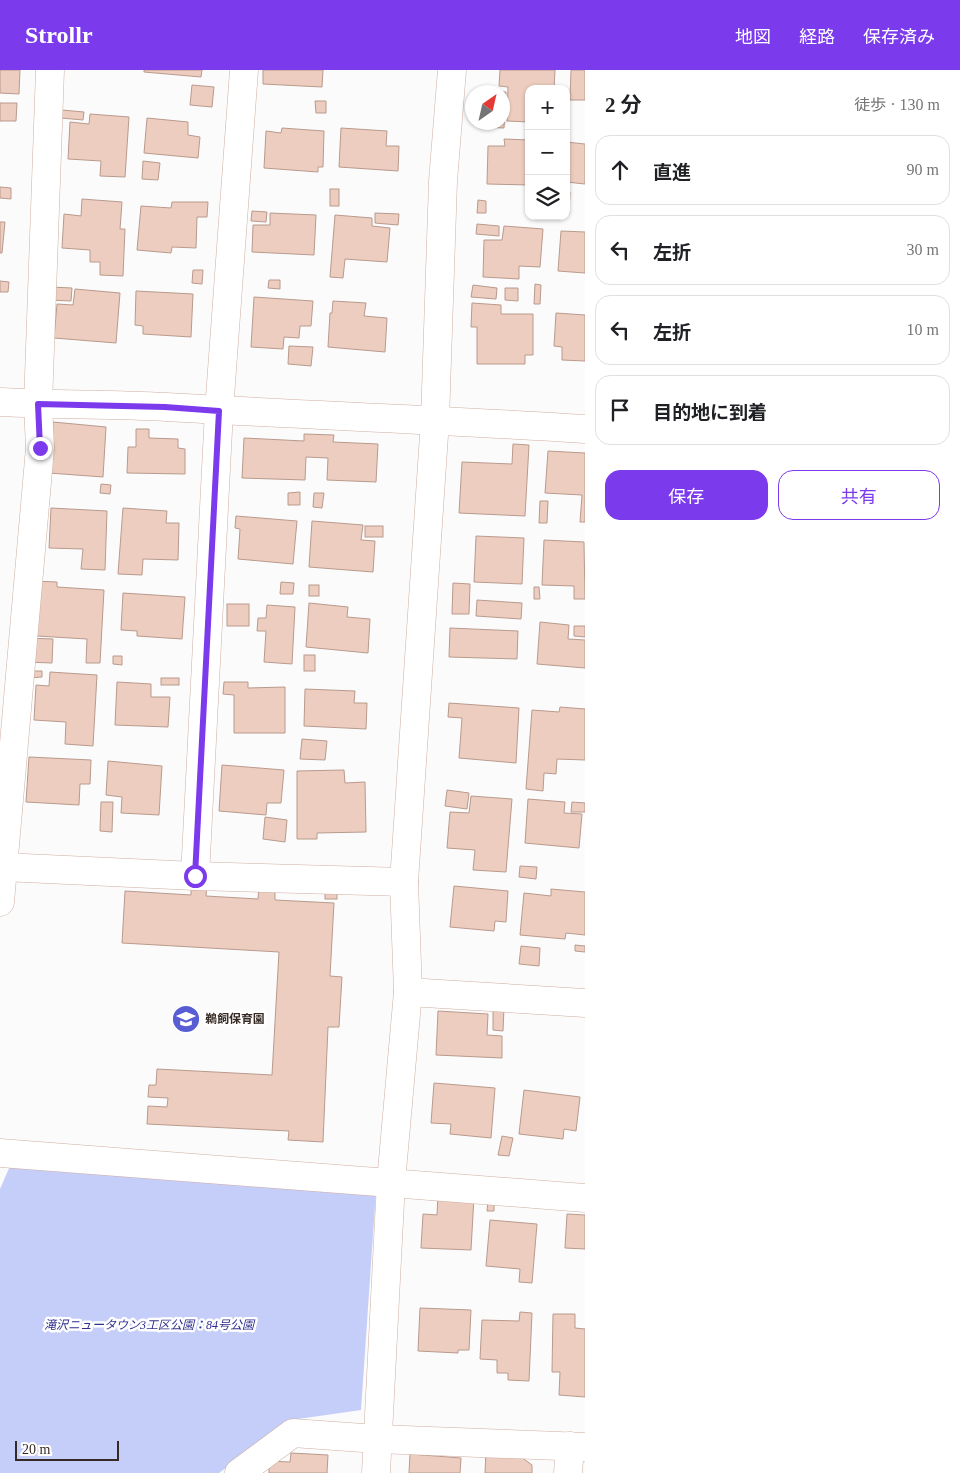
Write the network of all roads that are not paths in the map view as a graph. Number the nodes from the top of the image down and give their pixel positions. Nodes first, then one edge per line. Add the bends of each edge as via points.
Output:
1 (50, 70) edge
2 (244, 70) edge
3 (452, 70) edge
4 (0, 402) edge
5 (38, 404) junction
6 (219, 411) junction
7 (435, 420) junction
8 (585, 429) edge
9 (3, 867) junction
10 (195, 876) junction
11 (404, 882) junction
12 (0, 902) edge
13 (408, 992) junction
14 (585, 1003) edge
15 (0, 1153) edge
16 (391, 1182) junction
17 (585, 1198) edge
18 (377, 1439) junction
19 (577, 1446) edge
20 (239, 1473) edge
21 (376, 1473) edge
22 (568, 1473) edge

1 - 5 street
2 - 6 street
3 - 7 street via 443,181
4 - 5 street
5 - 6 street
5 - 9 street via 40,448
6 - 7 street
6 - 10 street
7 - 8 street
7 - 11 street
9 - 10 street
9 - 12 street
10 - 11 street
11 - 13 street
13 - 14 street
13 - 16 street
15 - 16 street
16 - 17 street
16 - 18 street
18 - 19 street
18 - 20 street via 293,1433
18 - 21 street
19 - 22 street

